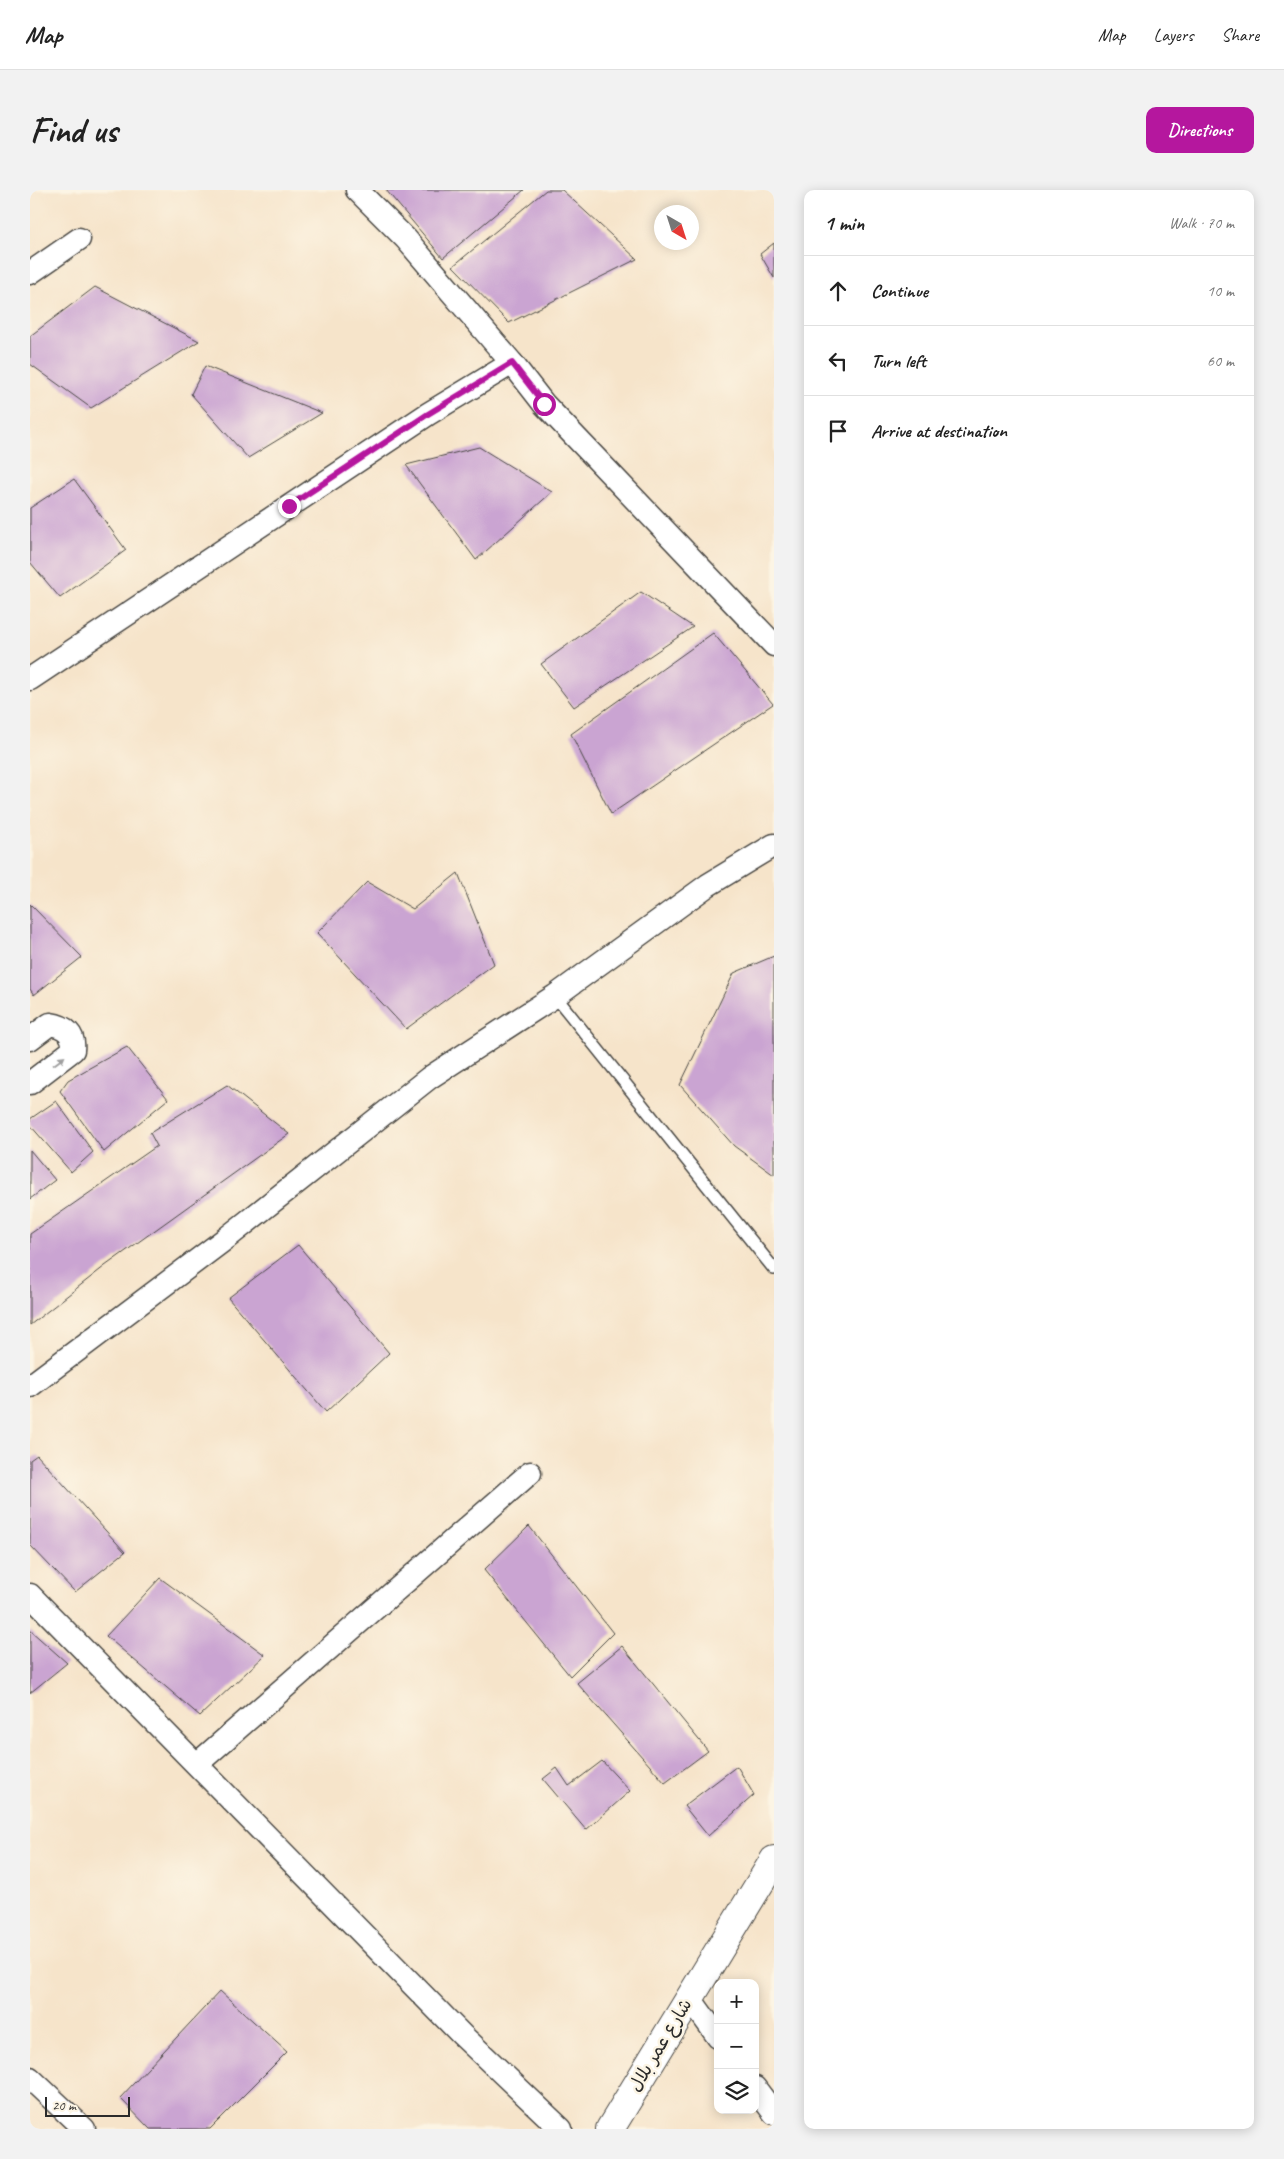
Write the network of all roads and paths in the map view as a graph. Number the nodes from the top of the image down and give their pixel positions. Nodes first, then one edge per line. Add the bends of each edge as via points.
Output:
1 (357, 190) edge
2 (80, 238) dead end
3 (30, 273) edge
4 (512, 363) junction
5 (774, 645) edge
6 (30, 679) edge
7 (774, 845) edge
8 (555, 996) junction
9 (30, 1039) edge
10 (30, 1082) edge
11 (774, 1268) edge
12 (30, 1386) edge
13 (530, 1473) dead end
14 (30, 1595) edge
15 (197, 1764) junction
16 (774, 1860) edge
17 (689, 1997) junction
18 (714, 2031) edge
19 (30, 2078) edge
20 (759, 2093) edge
21 (774, 2113) edge
22 (84, 2129) edge
23 (561, 2129) edge
24 (610, 2129) edge

1 - 4 street via 406,239
2 - 3 street
4 - 5 street via 544,404
4 - 6 street via 428,414
7 - 8 street via 708,885
8 - 11 lane
8 - 12 street via 429,1078 224,1240
10 -> 9 street via 73,1050 74,1042 62,1025 50,1024
13 - 15 street
14 - 15 street
15 - 23 street via 462,2035
16 - 17 street, شارع عمر بلال
17 - 18 street
17 - 24 street, شارع عمر بلال
19 - 22 street
20 - 21 street

